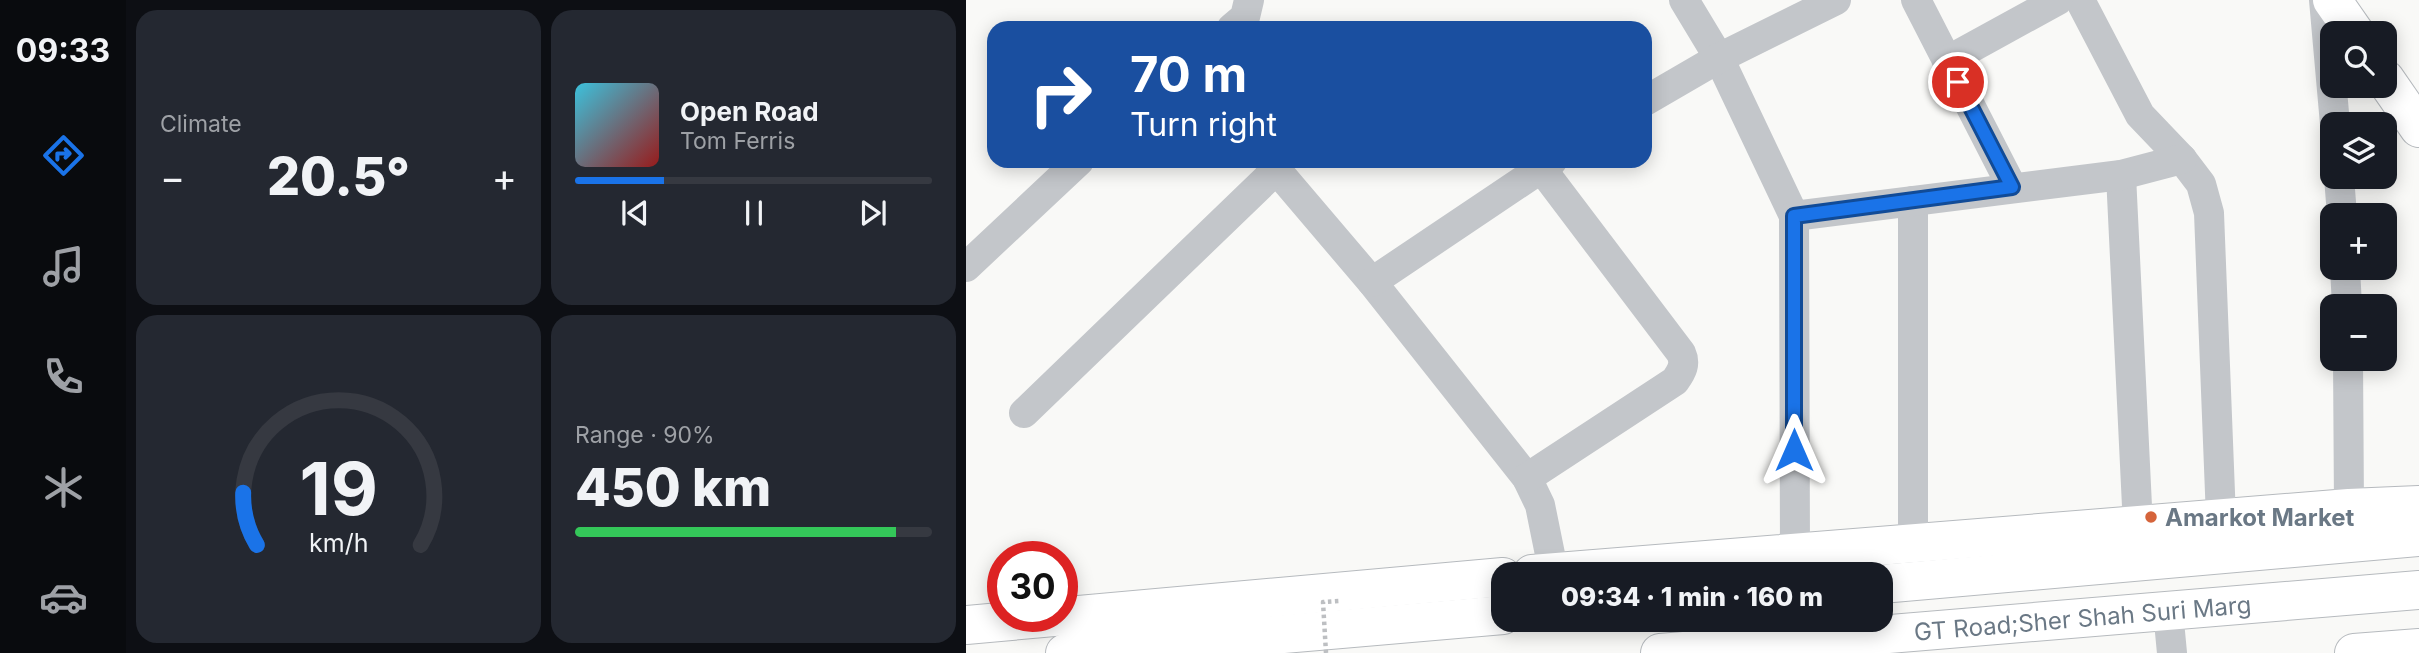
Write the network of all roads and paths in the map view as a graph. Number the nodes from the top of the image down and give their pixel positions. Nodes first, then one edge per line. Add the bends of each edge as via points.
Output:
1 (1249, 0) edge
2 (1684, 0) edge
3 (1836, 0) edge
4 (1916, 0) edge
5 (2058, 0) edge
6 (2080, 0) edge
7 (2324, 0) edge
8 (2332, 0) edge
9 (1240, 21) edge
10 (2347, 21) edge
11 (1719, 58) junction
12 (1947, 61) junction
13 (2397, 96) edge
14 (1652, 97) edge
15 (2334, 112) edge
16 (2419, 128) edge
17 (2182, 159) junction
18 (1072, 168) edge
19 (1269, 168) edge
20 (1275, 168) edge
21 (1540, 168) edge
22 (1549, 168) edge
23 (2121, 175) junction
24 (2012, 187) junction
25 (1913, 201) junction
26 (1794, 216) junction
27 (966, 267) edge
28 (1372, 282) junction
29 (2348, 371) edge
30 (1024, 412) dead end
31 (1527, 478) junction
32 (2419, 505) edge
33 (2349, 508) junction
34 (2221, 518) junction
35 (2138, 527) junction
36 (2419, 537) edge
37 (1913, 543) junction
38 (1795, 554) junction
39 (1546, 562) edge
40 (1691, 562) edge
41 (1491, 578) edge
42 (1893, 583) edge
43 (2419, 590) edge
44 (1339, 601) dead end
45 (2168, 611) junction
46 (1491, 616) edge
47 (966, 625) edge
48 (1770, 648) edge
49 (2419, 648) edge
50 (1065, 653) edge
51 (1326, 653) edge
52 (1660, 653) edge
53 (2172, 653) edge
54 (2354, 653) edge

1 - 9 street
2 - 11 street
3 - 11 street
4 - 12 street
5 - 12 street
6 - 17 street via 2140,115
7 - 15 street
8 - 10 main road
11 - 14 street
11 - 26 street
12 - 24 street
13 - 16 main road
17 - 23 street
17 - 34 street via 2201,184 2209,213
18 - 27 street
19 - 30 street
20 - 28 street
21 - 28 street
22 - 31 street via 1684,361 1675,381
23 - 24 street
23 - 35 street
24 - 25 street
25 - 26 street
25 - 37 street
26 - 38 street
28 - 31 street
29 - 33 street
31 - 39 street via 1540,505
32 - 33 main road
33 - 34 main road
34 - 35 main road
35 - 37 main road
36 - 42 main road, GT Road;Sher Shah Suri Marg
37 - 38 main road
38 - 40 main road
41 - 47 main road
43 - 45 main road, GT Road;Sher Shah Suri Marg
44 - 51 path, bridge via 1323,602
45 - 48 main road, GT Road;Sher Shah Suri Marg
45 - 53 street
46 - 50 main road
48 - 52 main road, GT Road;Sher Shah Suri Marg
49 - 54 main road

